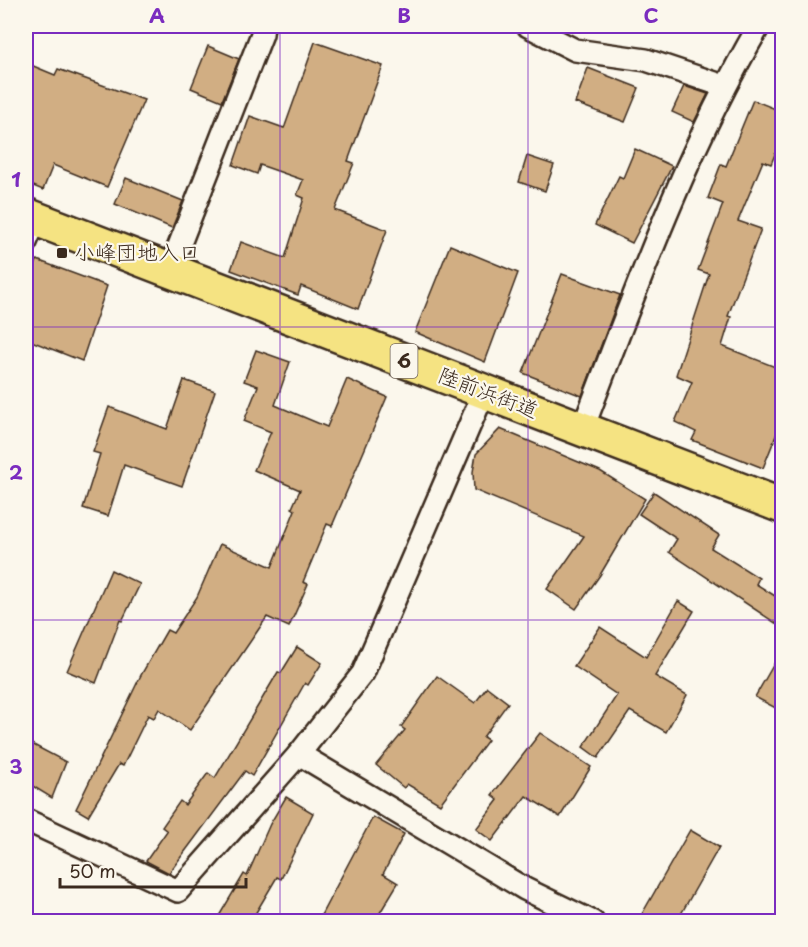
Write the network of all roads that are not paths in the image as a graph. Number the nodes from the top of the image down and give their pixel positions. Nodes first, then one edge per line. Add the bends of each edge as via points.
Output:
1 (263, 26) edge
2 (528, 26) edge
3 (759, 26) edge
4 (724, 86) junction
5 (29, 226) edge
6 (170, 269) junction
7 (484, 392) junction
8 (583, 428) junction
9 (783, 506) edge
10 (299, 754) junction
11 (26, 820) edge
12 (593, 921) edge

1 - 6 street
2 - 4 street via 575,50 646,60
3 - 4 street
4 - 8 street via 647,260
5 - 6 highway, 陸前浜街道 / 6
6 - 7 highway, 陸前浜街道 / 6
7 - 8 highway, 陸前浜街道 / 6
7 - 10 street via 363,673
8 - 9 highway, 陸前浜街道 / 6
10 - 11 street via 178,891
10 - 12 street via 525,889

